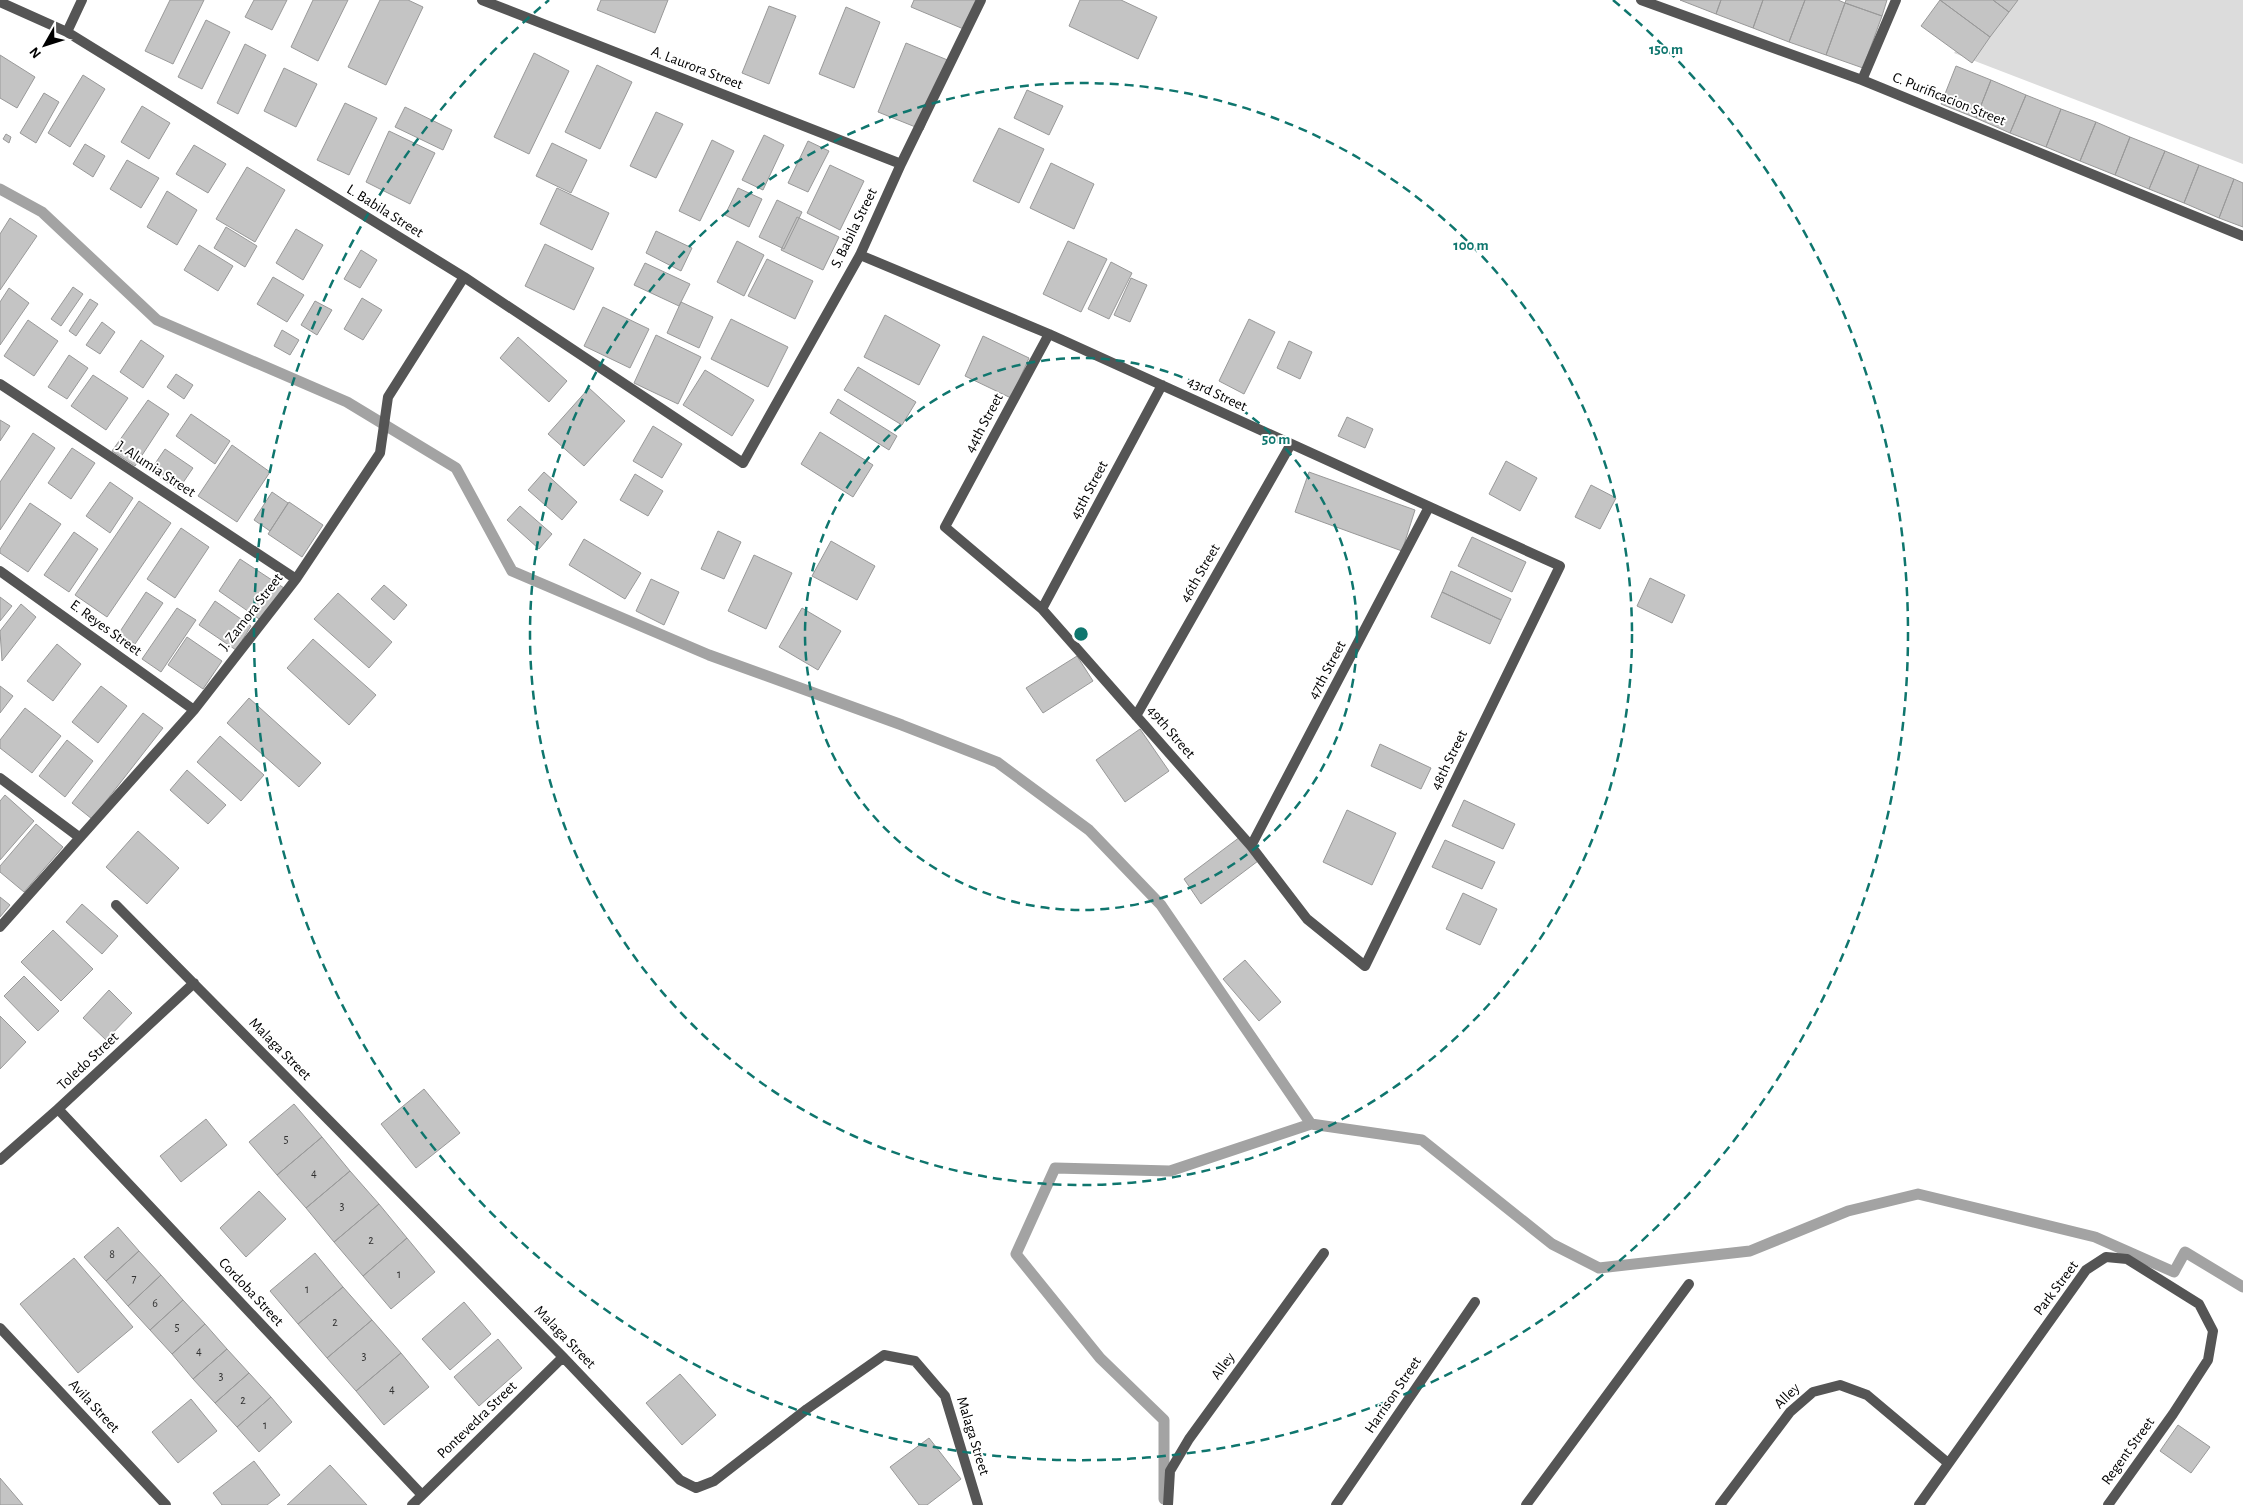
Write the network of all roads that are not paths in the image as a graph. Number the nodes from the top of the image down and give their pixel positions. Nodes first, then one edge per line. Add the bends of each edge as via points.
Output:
1 (82, 0) edge
2 (482, 0) edge
3 (981, 0) edge
4 (1641, 0) edge
5 (1896, 0) edge
6 (0, 2) edge
7 (67, 32) junction
8 (1862, 80) junction
9 (901, 164) junction
10 (2243, 236) edge
11 (860, 255) junction
12 (464, 278) junction
13 (1049, 334) junction
14 (0, 384) edge
15 (1162, 385) junction
16 (1291, 444) junction
17 (743, 463) joint
18 (1429, 507) junction
19 (945, 527) joint
20 (1560, 566) joint
21 (0, 571) edge
22 (296, 579) junction
23 (1042, 609) junction
24 (194, 710) junction
25 (1136, 716) junction
26 (0, 778) edge
27 (79, 837) junction
28 (1251, 846) junction
29 (116, 905) dead end
30 (0, 927) edge
31 (1365, 966) joint
32 (194, 982) junction
33 (58, 1109) junction
34 (0, 1160) edge
35 (1324, 1253) dead end
36 (1689, 1284) dead end
37 (1475, 1302) dead end
38 (0, 1328) edge
39 (564, 1357) junction
40 (2173, 1414) joint
41 (1948, 1463) junction
42 (422, 1495) junction
43 (166, 1505) edge
44 (412, 1505) edge
45 (978, 1505) edge
46 (1168, 1505) edge
47 (1336, 1505) edge
48 (1526, 1505) edge
49 (1720, 1505) edge
50 (1919, 1505) edge
51 (2108, 1505) edge

1 - 7 street
2 - 9 street, A. Laurora Street
3 - 9 street, S. Babila Street
4 - 8 street, C. Purificacion Street
5 - 8 street
6 - 7 street, L. Babila Street
7 - 12 street, L. Babila Street
8 - 10 street, C. Purificacion Street
9 - 11 street, S. Babila Street
11 - 13 street, 43rd Street
11 - 17 street, S. Babila Street
12 - 17 street, L. Babila Street
12 - 22 street, J. Zamora Street via 388,397 380,453
13 - 15 street, 43rd Street
13 - 19 street, 44th Street
14 - 22 street, J. Alumia Street
15 - 16 street, 43rd Street
15 - 23 street, 45th Street
16 - 18 street, 43rd Street
16 - 25 street, 46th Street
18 - 20 street, 43rd Street
18 - 28 street, 47th Street
19 - 23 street, 49th Street
20 - 31 street, 48th Street
21 - 24 street, E. Reyes Street
22 - 24 street, J. Zamora Street
23 - 25 street, 49th Street
24 - 27 street, J. Zamora Street
25 - 28 street, 49th Street
26 - 27 street
27 - 30 street, J. Zamora Street
28 - 31 street, 49th Street via 1307,918
29 - 32 street, Malaga Street
32 - 33 street, Toledo Street
32 - 39 street, Malaga Street
33 - 34 street, Toledo Street
33 - 42 street, Cordoba Street
35 - 46 street, Alley via 1189,1439 1170,1471
36 - 48 street
37 - 47 street, Harrison Street
38 - 43 street, Avila Street
39 - 42 street, Pontevedra Street
39 - 45 street, Malaga Street via 680,1480 696,1488 714,1481 884,1355 914,1361 945,1396
40 - 41 street, Park Street via 2208,1360 2213,1332 2198,1304 2127,1258 2106,1257 2086,1270
40 - 51 street, Regent Street
41 - 49 street, Alley via 1867,1395 1840,1385 1813,1392 1790,1412
41 - 50 street, Park Street
42 - 44 street, Pontevedra Street

